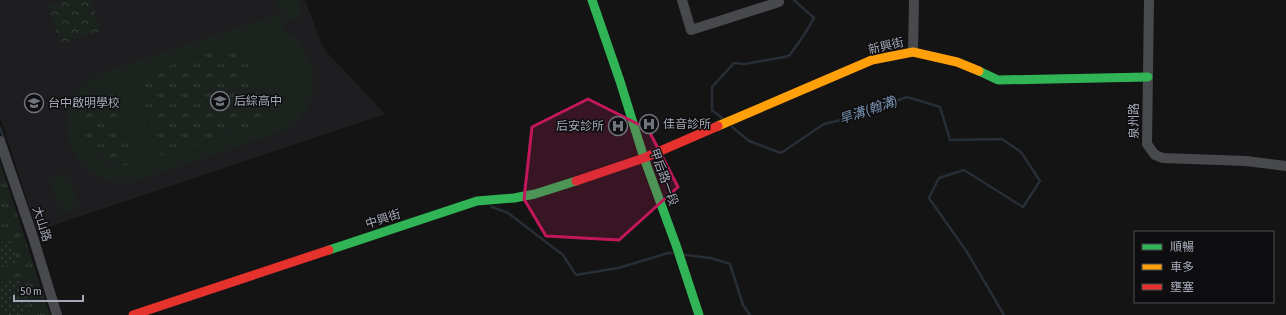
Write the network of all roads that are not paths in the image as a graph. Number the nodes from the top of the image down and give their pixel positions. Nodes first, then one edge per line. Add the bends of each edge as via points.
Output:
1 (592, 0) edge
2 (682, 0) edge
3 (914, 0) edge
4 (1149, 0) edge
5 (779, 2) dead end
6 (913, 52) junction
7 (1148, 77) junction
8 (0, 141) edge
9 (644, 158) junction
10 (1286, 166) edge
11 (57, 315) edge
12 (133, 315) edge
13 (699, 315) edge

1 - 9 street, 甲后路一段
2 - 5 street via 691,30
3 - 6 street
4 - 7 street, 泉州路
6 - 7 street, 新興街 via 957,62 998,80
6 - 9 street, 新興街 via 872,60
7 - 10 street, 泉州路 via 1147,144 1155,155 1163,158 1246,161
8 - 11 street, 大山路
9 - 12 street, 中興街 via 535,194 477,201
9 - 13 street, 甲后路一段

